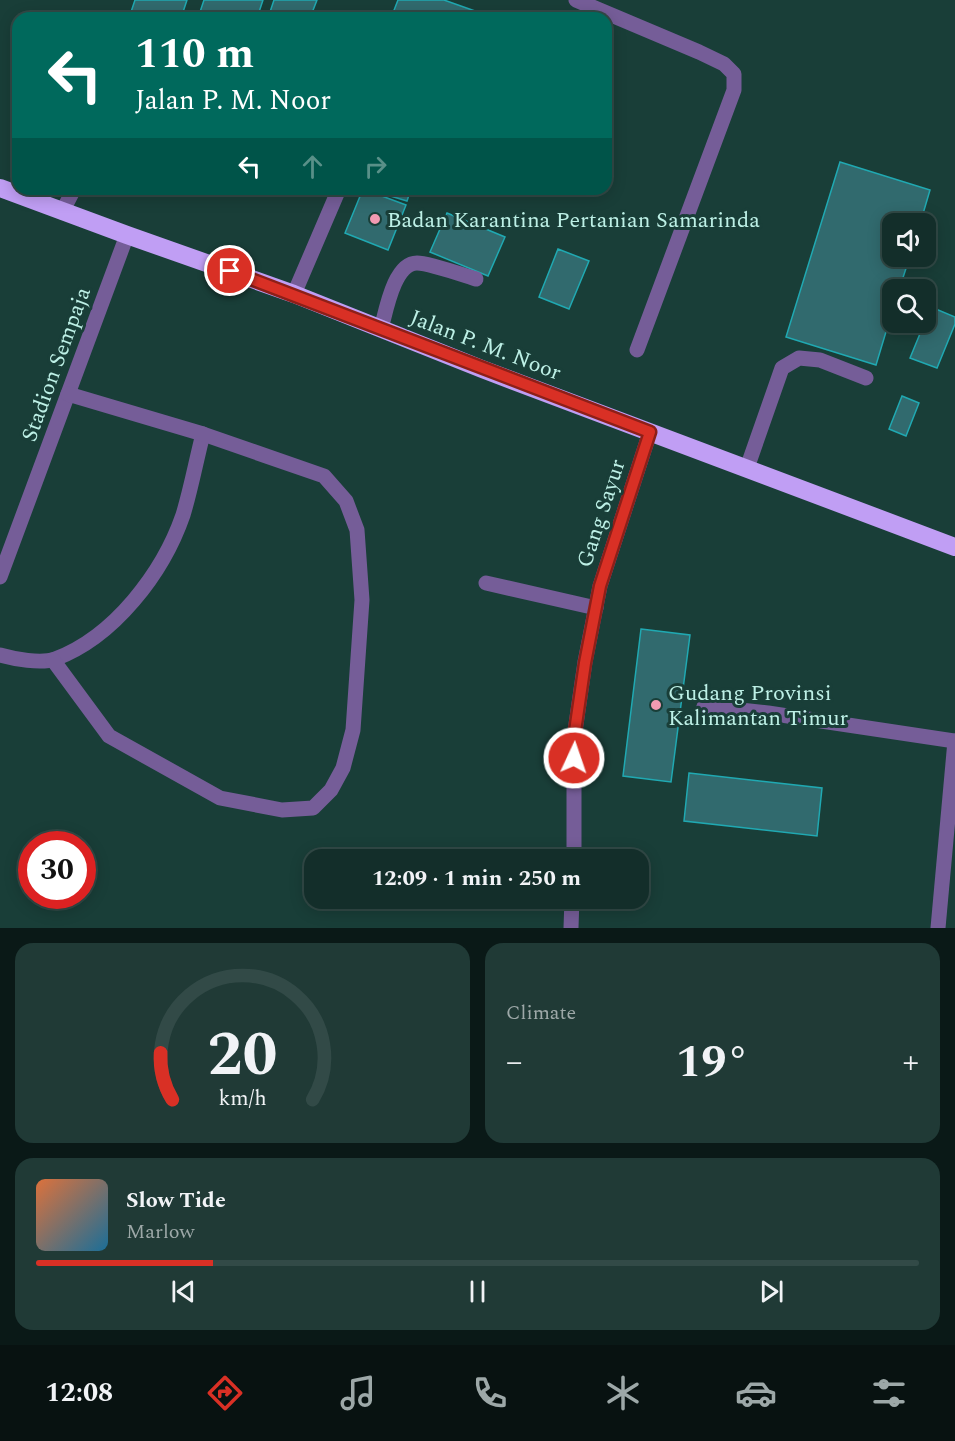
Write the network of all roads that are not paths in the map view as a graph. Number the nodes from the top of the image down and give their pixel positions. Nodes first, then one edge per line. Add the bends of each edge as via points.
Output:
1 (576, 0) edge
2 (604, 12) edge
3 (612, 15) edge
4 (18, 195) edge
5 (71, 195) edge
6 (336, 195) edge
7 (62, 212) junction
8 (127, 235) junction
9 (476, 279) dead end
10 (294, 294) junction
11 (381, 329) junction
12 (638, 350) dead end
13 (866, 378) dead end
14 (68, 394) junction
15 (650, 432) junction
16 (203, 434) junction
17 (747, 468) junction
18 (955, 547) edge
19 (0, 577) edge
20 (486, 583) dead end
21 (596, 608) junction
22 (0, 655) edge
23 (53, 660) junction
24 (704, 706) dead end
25 (955, 741) edge
26 (574, 849) edge
27 (949, 883) edge
28 (572, 909) edge
29 (571, 928) edge
30 (938, 928) edge

1 - 2 street
3 - 12 street via 699,52 734,74 734,90
4 - 7 highway, Jalan P. M. Noor
5 - 7 street
6 - 10 street
7 - 8 highway, Jalan P. M. Noor
8 - 10 highway, Jalan P. M. Noor
8 - 14 street, Stadion Sempaja
9 - 11 street via 417,263 405,266 397,277
10 - 11 highway, Jalan P. M. Noor
11 - 15 highway, Jalan P. M. Noor
13 - 17 street via 820,360 799,358 782,368
14 - 16 street
14 - 19 street, Stadion Sempaja
15 - 17 highway, Jalan P. M. Noor
15 - 21 street, Gang Sayur
16 - 23 street via 183,515 156,572 93,639
16 - 23 street via 324,476 346,501 357,530 362,600 353,730 343,768 331,790 313,808 282,810 220,798 109,736
17 - 18 highway, Jalan P. M. Noor
20 - 21 street
21 - 26 street, Gang Sayur via 574,738
22 - 23 street
24 - 25 street
25 - 27 street
27 - 30 street
28 - 29 street

